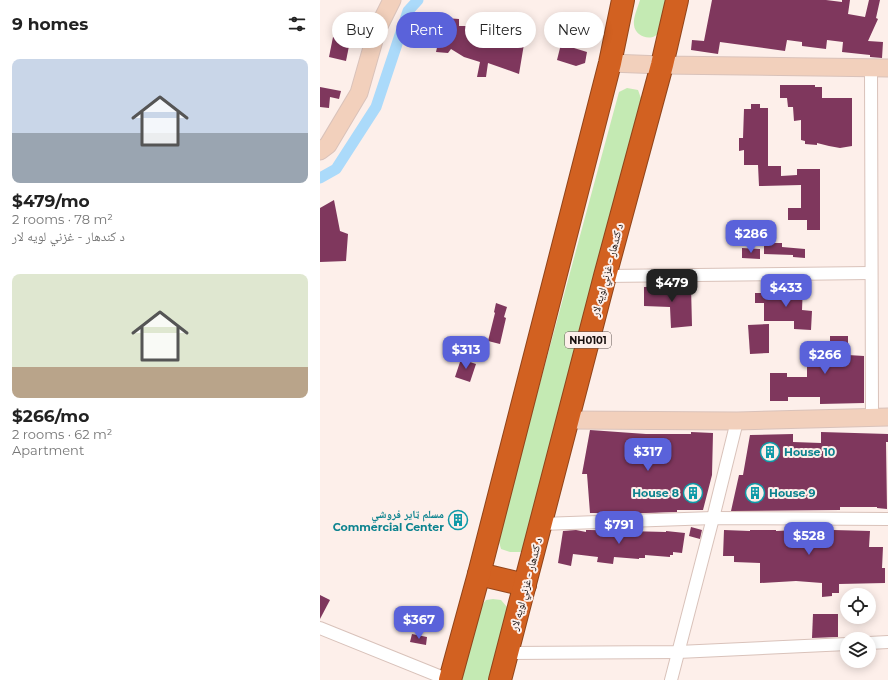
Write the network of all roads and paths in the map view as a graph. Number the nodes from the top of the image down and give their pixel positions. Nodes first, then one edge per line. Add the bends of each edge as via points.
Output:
1 (392, 0) edge
2 (623, 0) edge
3 (677, 0) edge
4 (610, 63) junction
5 (662, 65) junction
6 (871, 68) junction
7 (888, 68) edge
8 (320, 151) edge
9 (871, 273) junction
10 (605, 276) junction
11 (880, 417) edge
12 (568, 420) junction
13 (737, 421) junction
14 (714, 518) junction
15 (888, 519) edge
16 (541, 524) junction
17 (479, 574) junction
18 (526, 585) junction
19 (320, 628) edge
20 (888, 642) edge
21 (876, 643) edge
22 (840, 644) edge
23 (678, 652) junction
24 (508, 653) junction
25 (449, 680) edge
26 (500, 680) edge
27 (671, 680) edge

1 - 8 main road via 377,30 358,93 328,145
2 - 4 highway
3 - 5 highway, د کندهار - غزني لويه لار / NH0101
4 - 5 main road
4 - 17 highway
5 - 6 main road
5 - 10 highway, د کندهار - غزني لويه لار / NH0101
6 - 7 main road
6 - 9 street
9 - 10 street
9 - 11 street
10 - 12 highway, د کندهار - غزني لويه لار / NH0101
11 - 13 main road
12 - 13 main road
12 - 16 highway, د کندهار - غزني لويه لار / NH0101
13 - 14 street
14 - 15 street
14 - 16 street
14 - 23 street
16 - 18 highway, د کندهار - غزني لويه لار / NH0101
17 - 18 highway
17 - 25 highway
18 - 24 highway, د کندهار - غزني لويه لار / NH0101
19 - 25 street
20 - 21 street
22 - 23 street
23 - 24 street
23 - 27 street
24 - 26 highway, د کندهار - غزني لويه لار / NH0101

